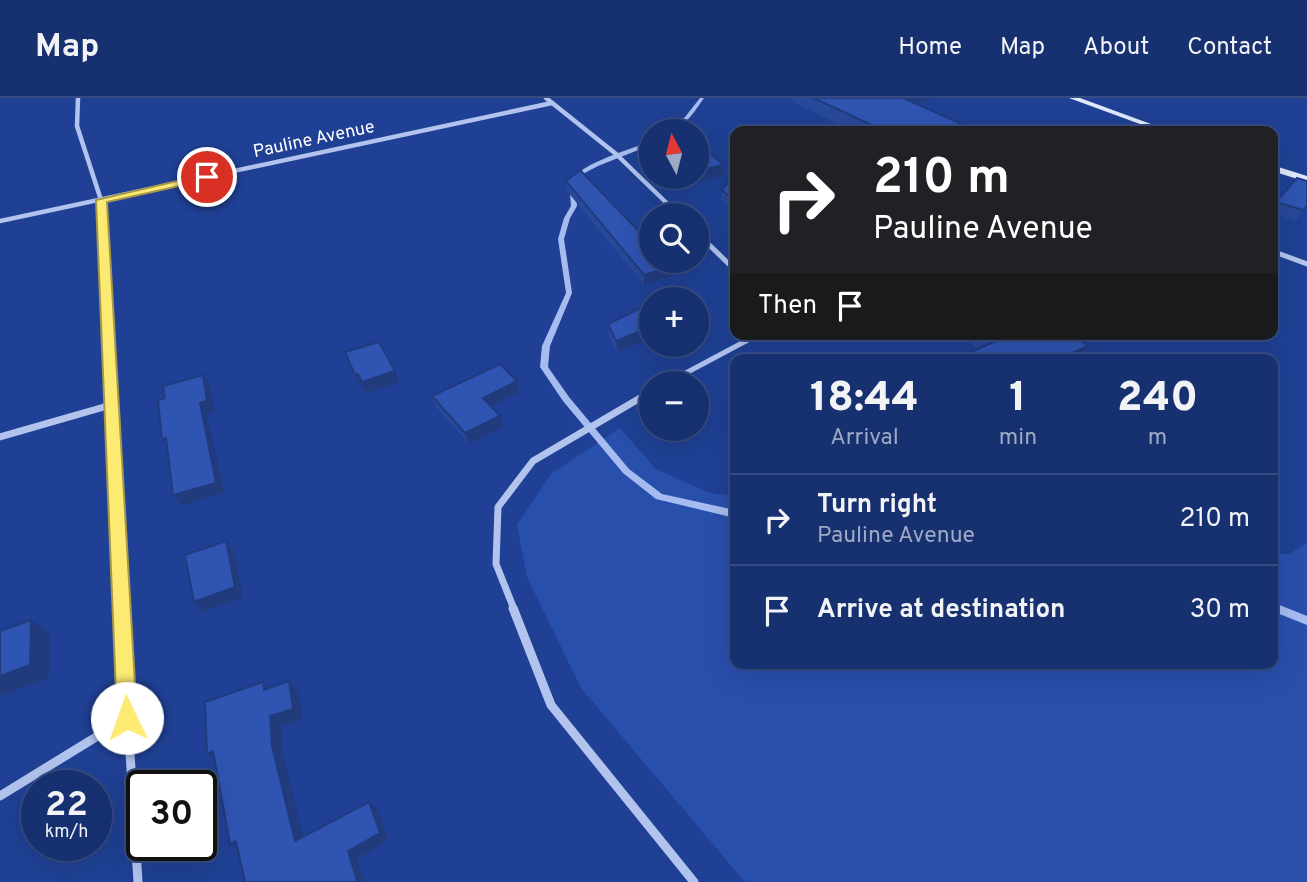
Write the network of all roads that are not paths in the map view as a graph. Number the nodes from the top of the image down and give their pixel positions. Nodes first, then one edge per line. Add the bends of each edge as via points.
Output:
1 (78, 98) edge
2 (546, 98) edge
3 (1073, 98) edge
4 (552, 103) junction
5 (1152, 126) edge
6 (1278, 170) edge
7 (1307, 179) edge
8 (101, 200) junction
9 (667, 203) edge
10 (0, 221) edge
11 (709, 245) edge
12 (1278, 253) edge
13 (1307, 264) edge
14 (730, 265) edge
15 (748, 340) edge
16 (690, 371) edge
17 (639, 399) edge
18 (111, 405) junction
19 (0, 437) edge
20 (127, 718) junction
21 (0, 796) edge
22 (138, 882) edge
23 (694, 882) edge

1 - 8 street via 77,126
2 - 4 street
3 - 5 main road
4 - 8 street, Pauline Avenue
4 - 9 street via 616,154
6 - 7 main road
8 - 10 street, Pauline Avenue
8 - 18 street
11 - 14 street
12 - 13 street
15 - 16 street
17 - 23 street via 533,461 498,507 496,564 551,705
18 - 19 street
18 - 20 street
20 - 21 street
20 - 22 street

